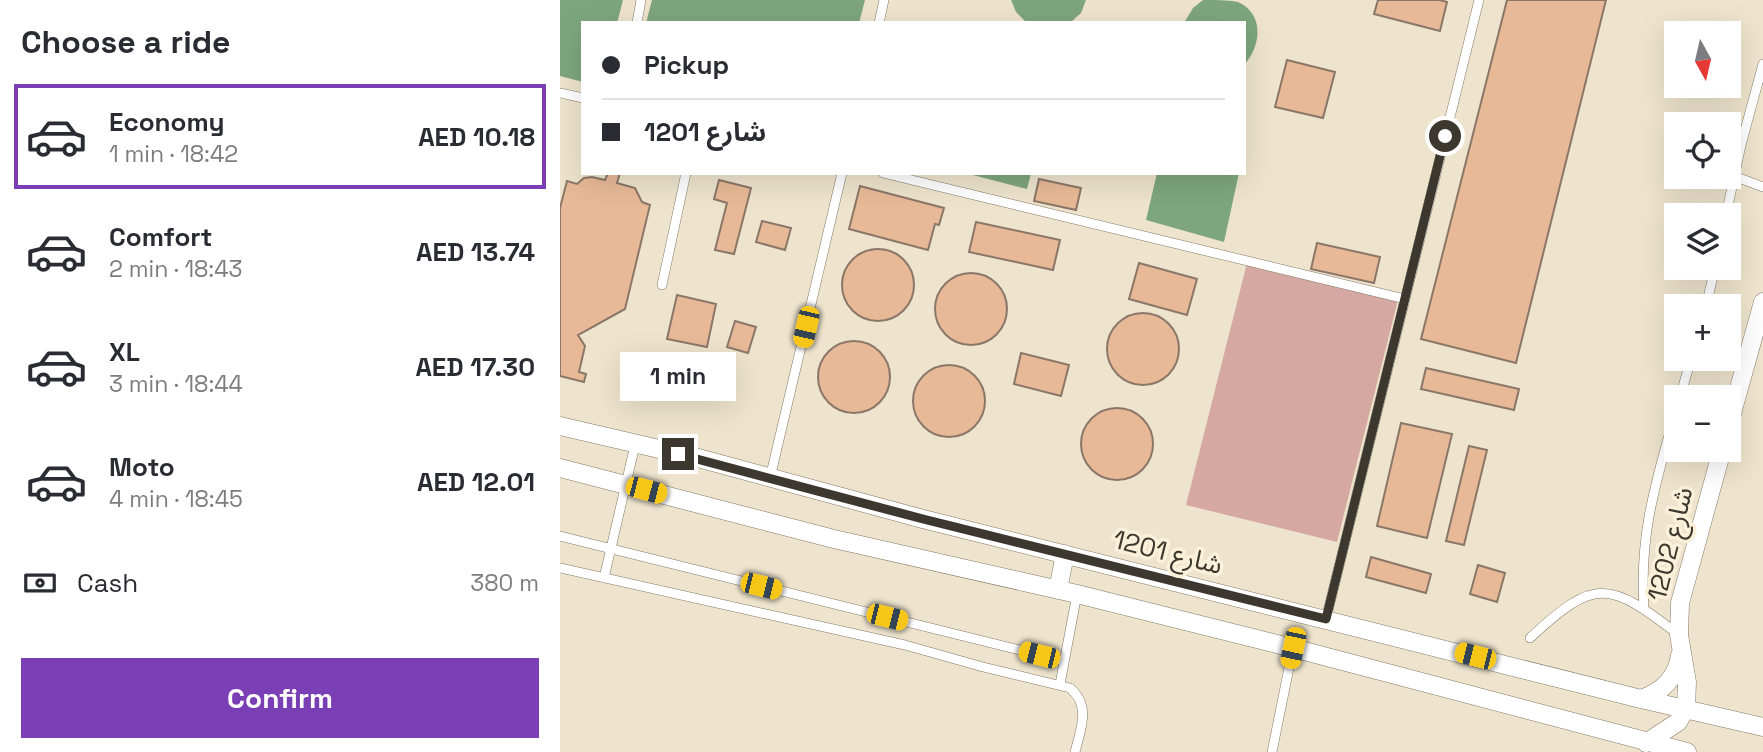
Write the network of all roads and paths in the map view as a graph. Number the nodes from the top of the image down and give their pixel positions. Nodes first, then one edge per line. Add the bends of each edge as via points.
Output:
1 (641, 0) edge
2 (884, 0) edge
3 (1479, 0) edge
4 (636, 21) edge
5 (879, 21) edge
6 (1763, 64) edge
7 (560, 93) edge
8 (581, 98) edge
9 (1741, 149) edge
10 (686, 175) edge
11 (842, 175) edge
12 (891, 175) edge
13 (1741, 179) edge
14 (1763, 187) edge
15 (662, 285) dead end
16 (1405, 299) junction
17 (1763, 302) edge
18 (1740, 385) edge
19 (560, 426) edge
20 (635, 445) junction
21 (1664, 454) edge
22 (1719, 462) edge
23 (560, 468) edge
24 (770, 478) junction
25 (625, 484) junction
26 (560, 536) edge
27 (610, 548) junction
28 (1065, 554) junction
29 (560, 568) edge
30 (604, 578) junction
31 (1058, 590) junction
32 (1077, 594) junction
33 (1644, 609) junction
34 (1326, 619) junction
35 (1530, 639) dead end
36 (1680, 643) junction
37 (1293, 648) junction
38 (1064, 661) junction
39 (1060, 684) junction
40 (1641, 699) junction
41 (1686, 708) junction
42 (1763, 727) edge
43 (1646, 743) junction
44 (1075, 752) edge
45 (1272, 752) edge
46 (1686, 752) edge

1 - 4 lane
2 - 5 lane
3 - 16 lane
6 - 9 lane
7 - 8 lane
10 - 15 lane
11 - 24 lane
12 - 16 lane
13 - 14 lane
16 - 34 lane
17 - 18 street
19 - 20 street, شارع 1201
20 - 24 street, شارع 1201
20 - 25 lane
21 - 33 lane via 1644,536
22 - 36 street, شارع 1202 via 1683,587
23 - 25 street
24 - 28 street, شارع 1201
25 - 27 lane
25 - 31 street via 834,539
26 - 27 lane
27 - 30 lane
27 - 38 lane
28 - 31 street
28 - 34 street, شارع 1201
29 - 30 lane
30 - 39 lane
31 - 32 street
32 - 37 street
32 - 38 lane
33 - 35 lane via 1629,599 1593,594 1575,600
33 - 36 lane
34 - 40 street, شارع 1201
36 - 40 street, شارع 1202 via 1679,663 1669,682
36 - 41 street, شارع 1202
37 - 43 street
37 - 45 lane
38 - 39 lane
39 - 44 lane via 1079,695 1083,704
40 - 41 street, شارع 1201
41 - 42 street, شارع 1201
41 - 43 street via 1678,722
43 - 46 street

